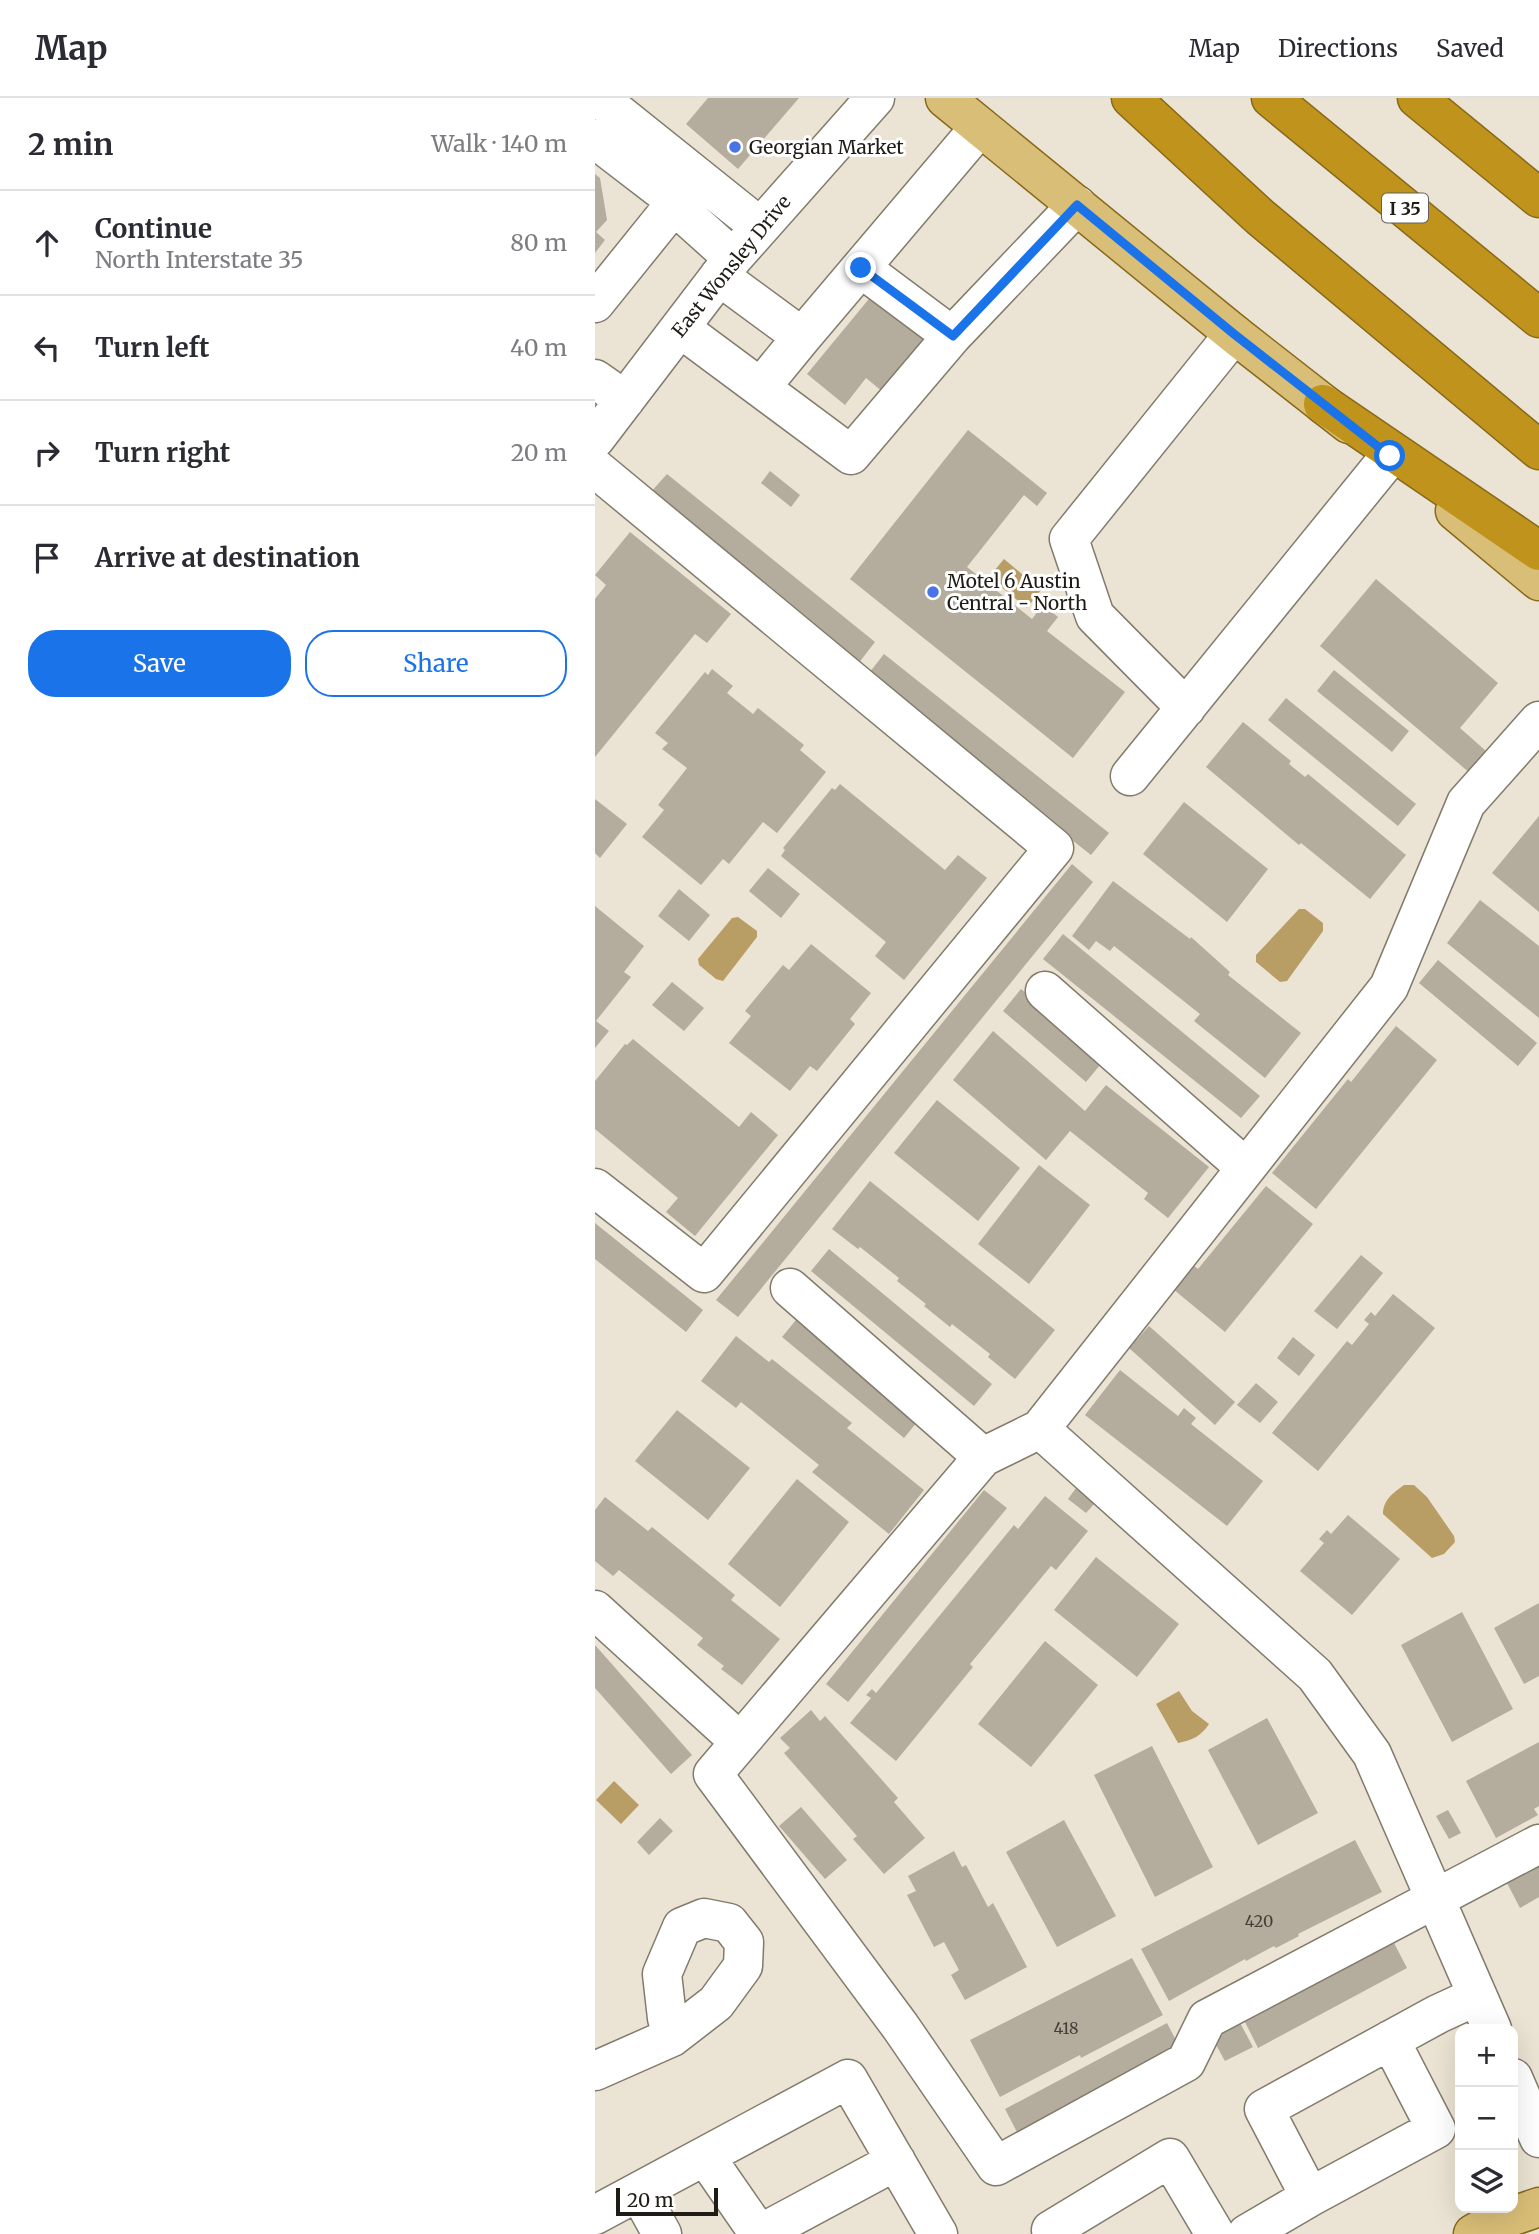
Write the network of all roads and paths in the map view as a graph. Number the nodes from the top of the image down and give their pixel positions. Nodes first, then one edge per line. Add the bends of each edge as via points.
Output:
1 (599, 98) edge
2 (875, 98) edge
3 (945, 98) edge
4 (1131, 98) edge
5 (1271, 98) edge
6 (1417, 98) edge
7 (980, 127) junction
8 (595, 138) edge
9 (1539, 198) edge
10 (674, 205) junction
11 (1077, 205) junction
12 (760, 227) junction
13 (726, 267) junction
14 (861, 268) junction
15 (595, 303) edge
16 (1539, 318) edge
17 (680, 328) junction
18 (1234, 334) junction
19 (953, 336) junction
20 (802, 337) junction
21 (761, 387) junction
22 (610, 389) edge
23 (1323, 404) junction
24 (595, 439) edge
25 (1539, 450) edge
26 (1390, 456) junction
27 (595, 468) edge
28 (1539, 551) edge
29 (1539, 581) edge
30 (1186, 708) junction
31 (1539, 721) edge
32 (1130, 776) dead end
33 (1045, 991) dead end
34 (1246, 1168) junction
35 (595, 1188) edge
36 (790, 1288) dead end
37 (1040, 1429) junction
38 (983, 1457) junction
39 (595, 1610) edge
40 (740, 1742) junction
41 (1539, 1844) edge
42 (1435, 1900) junction
43 (1484, 2012) edge
44 (672, 2037) dead end
45 (1390, 2040) junction
46 (595, 2071) edge
47 (1517, 2087) edge
48 (1539, 2138) edge
49 (705, 2156) junction
50 (896, 2161) junction
51 (639, 2192) junction
52 (1310, 2197) junction
53 (1539, 2207) edge
54 (595, 2216) edge
55 (662, 2234) edge
56 (759, 2234) edge
57 (938, 2234) edge
58 (1053, 2234) edge
59 (1215, 2234) edge
60 (1247, 2234) edge
61 (1473, 2234) edge

1 - 12 street
2 - 12 street, East Wonsley Drive
3 - 7 main road
4 - 25 highway via 1260,217
5 - 16 highway, I 35
6 - 9 highway
7 - 11 main road
7 - 14 street
8 - 10 street
10 - 13 street
10 - 15 street
11 - 18 main road
11 - 19 street
12 - 13 street, East Wonsley Drive
13 - 17 street, East Wonsley Drive
13 - 20 street
14 - 19 street
14 - 20 street
17 - 21 street
17 - 22 street, East Wonsley Drive
18 - 23 main road
18 - 30 street via 1069,539 1095,616
19 - 21 street via 851,455
20 - 21 street
22 - 24 street, East Wonsley Drive
23 - 26 main road
23 - 28 highway
26 - 29 main road
26 - 30 street
27 - 35 street via 1054,848 704,1273
30 - 32 street
31 - 34 street via 1466,803 1389,987
33 - 34 street
34 - 37 street
36 - 38 street
37 - 38 street
37 - 42 street via 1315,1675 1371,1754
38 - 40 street
39 - 40 street
40 - 42 street via 713,1774 900,2026 996,2166 1186,2062 1207,2019
41 - 42 street
42 - 43 street
43 - 45 street
44 - 46 street
45 - 52 street via 1436,2129
45 - 52 street via 1263,2109
47 - 48 street
49 - 50 street via 848,2079
49 - 51 street
49 - 56 street
50 - 56 street
50 - 57 street
51 - 54 street
51 - 55 street
52 - 60 street
53 - 61 main road
58 - 59 street via 1051,2230 1170,2158

